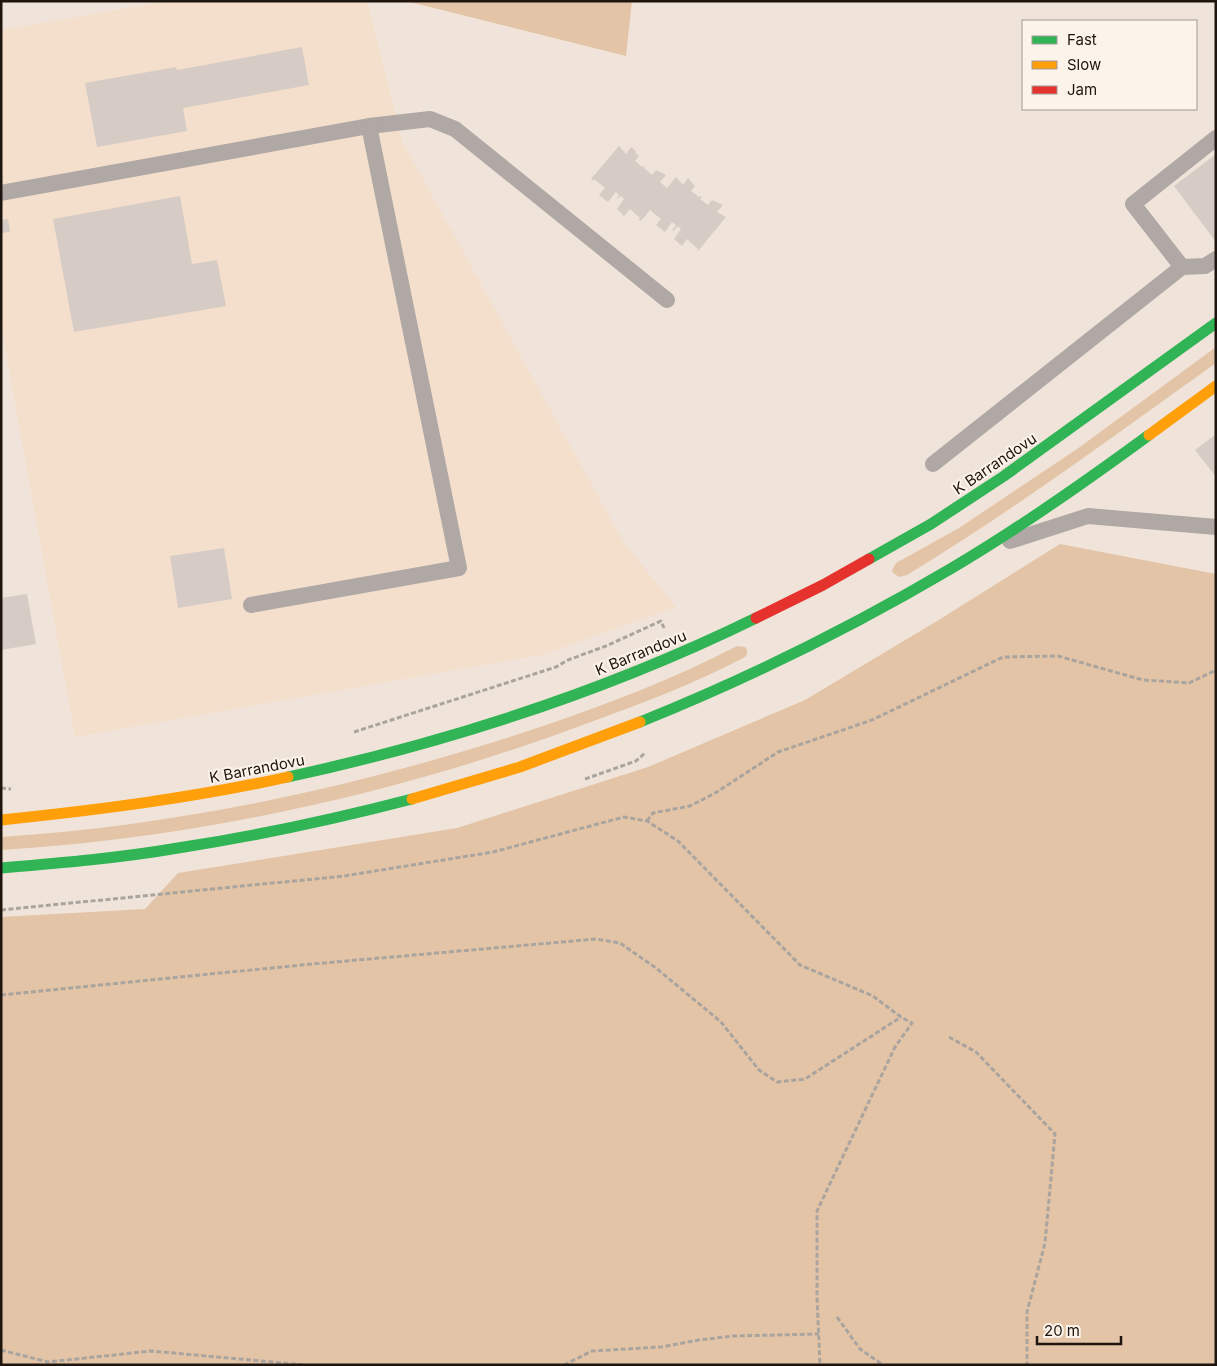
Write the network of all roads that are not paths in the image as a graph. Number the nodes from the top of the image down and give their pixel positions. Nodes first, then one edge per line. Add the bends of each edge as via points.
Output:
1 (369, 126) junction
2 (1216, 138) edge
3 (1, 193) edge
4 (1216, 259) edge
5 (1182, 267) junction
6 (667, 300) dead end
7 (1214, 323) edge
8 (1216, 386) edge
9 (933, 464) dead end
10 (1216, 527) edge
11 (977, 552) junction
12 (251, 606) dead end
13 (2, 820) edge
14 (1, 868) edge

1 - 3 lane
1 - 6 lane via 430,120 455,129
1 - 12 lane via 460,568
2 - 5 lane via 1133,204
4 - 5 lane via 1205,266
5 - 9 lane
7 - 13 main road, K Barrandovu via 1024,463 932,524 769,613 669,658 495,724 352,764 182,799
8 - 11 main road
10 - 11 lane via 1088,516
11 - 14 main road via 914,590 718,690 617,732 505,770 409,799 265,834 121,857

